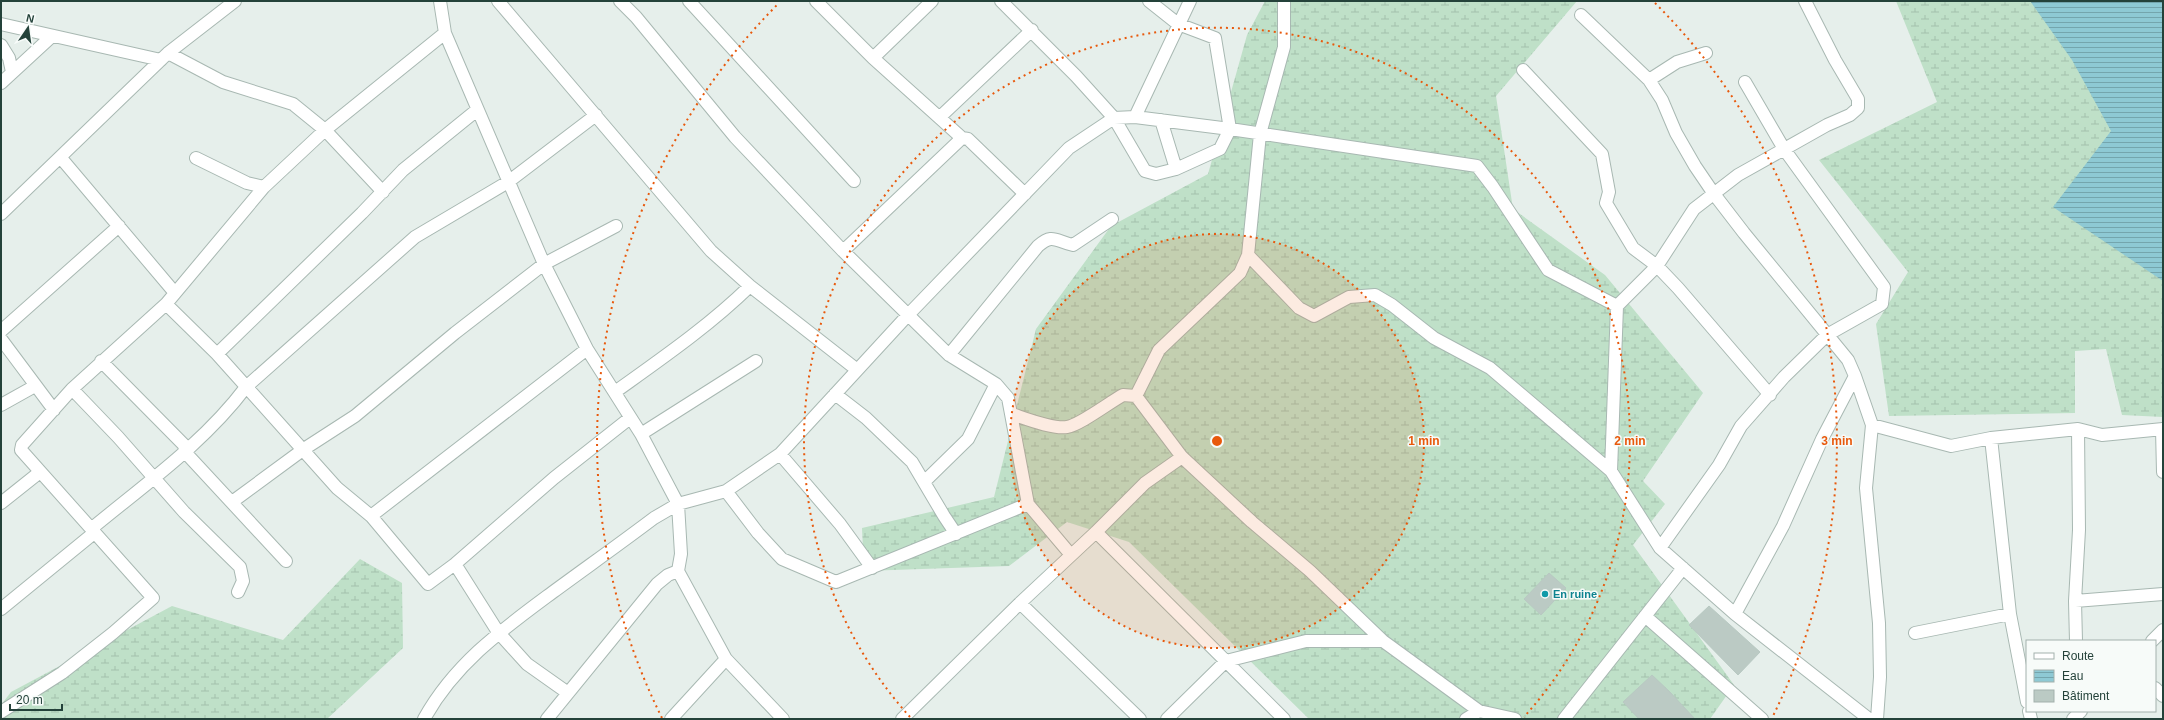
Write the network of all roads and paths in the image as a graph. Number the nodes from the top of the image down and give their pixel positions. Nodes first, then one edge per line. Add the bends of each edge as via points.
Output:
1 (235, 1) edge
2 (440, 1) edge
3 (498, 1) edge
4 (620, 1) edge
5 (690, 1) edge
6 (816, 1) edge
7 (932, 1) edge
8 (1002, 1) edge
9 (1149, 1) edge
10 (1190, 1) edge
11 (1284, 1) edge
12 (1805, 1) edge
13 (1581, 15) dead end
14 (1, 24) edge
15 (1178, 24) junction
16 (1032, 30) junction
17 (445, 33) junction
18 (52, 36) junction
19 (1, 45) edge
20 (1706, 53) dead end
21 (164, 57) junction
22 (873, 58) junction
23 (1523, 70) dead end
24 (12, 72) junction
25 (1649, 80) junction
26 (1746, 82) dead end
27 (1, 83) edge
28 (477, 110) junction
29 (596, 115) junction
30 (940, 117) junction
31 (1135, 117) junction
32 (1114, 118) junction
33 (1161, 120) junction
34 (1230, 129) junction
35 (325, 130) junction
36 (1260, 134) junction
37 (962, 138) junction
38 (1784, 148) junction
39 (61, 158) junction
40 (196, 158) dead end
41 (1176, 169) junction
42 (854, 181) dead end
43 (508, 182) junction
44 (264, 187) junction
45 (383, 192) junction
46 (1025, 194) junction
47 (1714, 194) junction
48 (1, 214) edge
49 (1112, 219) dead end
50 (119, 226) junction
51 (616, 226) dead end
52 (842, 251) junction
53 (1248, 255) junction
54 (544, 264) junction
55 (1657, 266) junction
56 (750, 286) junction
57 (175, 293) junction
58 (166, 304) junction
59 (1617, 306) junction
60 (907, 316) junction
61 (1, 331) edge
62 (1827, 335) junction
63 (1, 339) edge
64 (587, 348) junction
65 (217, 354) junction
66 (949, 355) junction
67 (101, 361) junction
68 (756, 361) dead end
69 (856, 369) junction
70 (1855, 376) junction
71 (996, 384) junction
72 (35, 386) junction
73 (246, 387) junction
74 (72, 389) junction
75 (615, 392) junction
76 (835, 394) junction
77 (1770, 395) junction
78 (1136, 396) junction
79 (1, 406) edge
80 (54, 410) junction
81 (1012, 414) junction
82 (630, 418) junction
83 (1872, 426) junction
84 (2078, 429) junction
85 (2163, 429) edge
86 (641, 434) junction
87 (1991, 438) junction
88 (304, 449) junction
89 (185, 450) junction
90 (780, 454) junction
91 (1182, 457) junction
92 (1611, 471) junction
93 (40, 472) junction
94 (2163, 472) edge
95 (154, 477) junction
96 (924, 482) junction
97 (726, 491) junction
98 (232, 502) junction
99 (1, 503) edge
100 (678, 504) junction
101 (1028, 504) junction
102 (371, 516) junction
103 (93, 531) junction
104 (1096, 532) junction
105 (956, 534) junction
106 (1660, 548) junction
107 (1071, 555) junction
108 (286, 561) dead end
109 (455, 564) junction
110 (872, 568) junction
111 (1683, 568) junction
112 (678, 571) junction
113 (238, 592) dead end
114 (2163, 594) edge
115 (2075, 601) junction
116 (1020, 603) junction
117 (1, 609) edge
118 (1735, 614) junction
119 (2010, 614) junction
120 (1645, 616) junction
121 (2163, 630) edge
122 (498, 632) junction
123 (1915, 633) dead end
124 (2076, 640) edge
125 (2153, 640) edge
126 (1383, 641) junction
127 (726, 659) junction
128 (1226, 661) junction
129 (568, 693) junction
130 (2026, 697) edge
131 (1479, 711) junction
132 (1, 712) edge
133 (424, 719) edge
134 (547, 719) edge
135 (671, 719) edge
136 (783, 719) edge
137 (902, 719) edge
138 (1140, 719) edge
139 (1168, 719) edge
140 (1284, 719) edge
141 (1466, 719) edge
142 (1516, 719) edge
143 (1564, 719) edge
144 (1762, 719) edge
145 (1869, 719) edge
146 (1877, 719) edge

1 - 21 street
2 - 17 street
3 - 29 street
4 - 52 street via 735,137
5 - 42 street
6 - 22 street
7 - 22 street
8 - 16 street
9 - 15 street
10 - 15 street
11 - 36 street via 1284,47
12 - 38 street via 1835,60 1852,85 1859,104 1850,115
13 - 25 street
14 - 18 street
15 - 31 street
15 - 34 street via 1215,38
16 - 30 street
16 - 32 street
17 - 28 street
17 - 35 street
18 - 21 street
18 - 24 street
19 - 24 street via 9,58
20 - 25 street via 1677,62
21 - 35 street via 223,82 293,104
21 - 39 street
22 - 30 street
23 - 55 street via 1602,154 1609,192 1606,203 1633,248
24 - 27 street
25 - 47 street via 1662,100 1676,133
26 - 38 street
28 - 43 street
28 - 45 street via 403,170
29 - 43 street
29 - 56 street via 711,251
30 - 37 street
31 - 32 street
31 - 33 street
32 - 41 street via 1146,171 1156,174
32 - 46 street via 1070,148
33 - 34 street
33 - 41 street
34 - 36 street
34 - 41 street via 1220,149
35 - 44 street
35 - 45 street
36 - 53 street
36 - 59 street via 1477,166 1548,270
37 - 46 street via 968,138
37 - 52 street
38 - 47 street via 1738,175
38 - 62 street via 1884,287 1882,304
39 - 48 street
39 - 50 street
40 - 44 street via 247,183
43 - 54 street
43 - 73 street via 416,236
44 - 57 street
45 - 65 street
46 - 60 street
47 - 55 street via 1694,209
47 - 62 street
49 - 66 street via 1073,244 1047,238
50 - 57 street
50 - 61 street
51 - 54 street
52 - 60 street
53 - 78 street via 1240,273 1159,350
53 - 92 street via 1299,308 1314,316 1349,297 1375,295 1392,305 1434,338 1490,368
54 - 64 street
54 - 88 street via 455,333 355,416
55 - 59 street
55 - 77 street
56 - 69 street
56 - 75 street via 680,345
57 - 58 street
58 - 65 street
58 - 67 street
59 - 92 street
60 - 66 street
60 - 69 street
62 - 70 street via 1848,360
62 - 77 street via 1784,377
63 - 72 street
64 - 75 street
64 - 102 street
65 - 73 street
66 - 71 street
67 - 74 street
67 - 89 street
68 - 86 street
69 - 76 street
70 - 83 street
70 - 118 street via 1822,438 1783,526
71 - 81 street via 1008,398
71 - 96 street via 968,439
72 - 79 street
72 - 80 street
73 - 88 street
73 - 89 street via 224,414
74 - 80 street
74 - 95 street
75 - 82 street
76 - 90 street
76 - 96 street via 866,418 912,462
77 - 106 street via 1741,426 1719,464
78 - 81 street via 1123,395 1067,427 1044,424
78 - 91 street
80 - 93 street via 21,448
81 - 101 street
82 - 86 street
82 - 109 street via 554,478
83 - 87 street via 1951,446
83 - 146 street via 1866,488 1879,623 1880,677
84 - 85 street via 2102,435
84 - 87 street
84 - 115 street via 2079,530
85 - 94 street
86 - 100 street
87 - 119 street
88 - 98 street
88 - 102 street via 337,488
89 - 95 street
89 - 98 street
90 - 97 street
90 - 110 street via 840,524
91 - 104 street via 1144,483
91 - 126 street via 1310,571
92 - 106 street
93 - 99 street
93 - 103 street
95 - 103 street
95 - 113 street via 184,512 240,567 243,581
96 - 105 street
97 - 100 street
97 - 110 street via 782,559 836,582
98 - 108 street
100 - 112 street via 681,554
100 - 122 street via 648,522
101 - 105 street
101 - 107 street
102 - 109 street via 428,584
103 - 117 street
103 - 132 street via 153,598 62,673
104 - 107 street
104 - 128 street
105 - 110 street
106 - 111 street
107 - 116 street
109 - 122 street
111 - 118 street
111 - 120 street
112 - 127 street
112 - 129 street via 657,584
114 - 115 street
115 - 124 street
116 - 137 street
116 - 138 street
118 - 145 street
119 - 123 street
119 - 130 street
120 - 143 street
120 - 144 street
121 - 125 street
122 - 129 street via 527,664
122 - 133 street via 454,674 434,699
126 - 128 street via 1306,641
126 - 131 street
127 - 135 street
127 - 136 street
128 - 139 street
128 - 140 street
129 - 134 street
131 - 141 street
131 - 142 street

